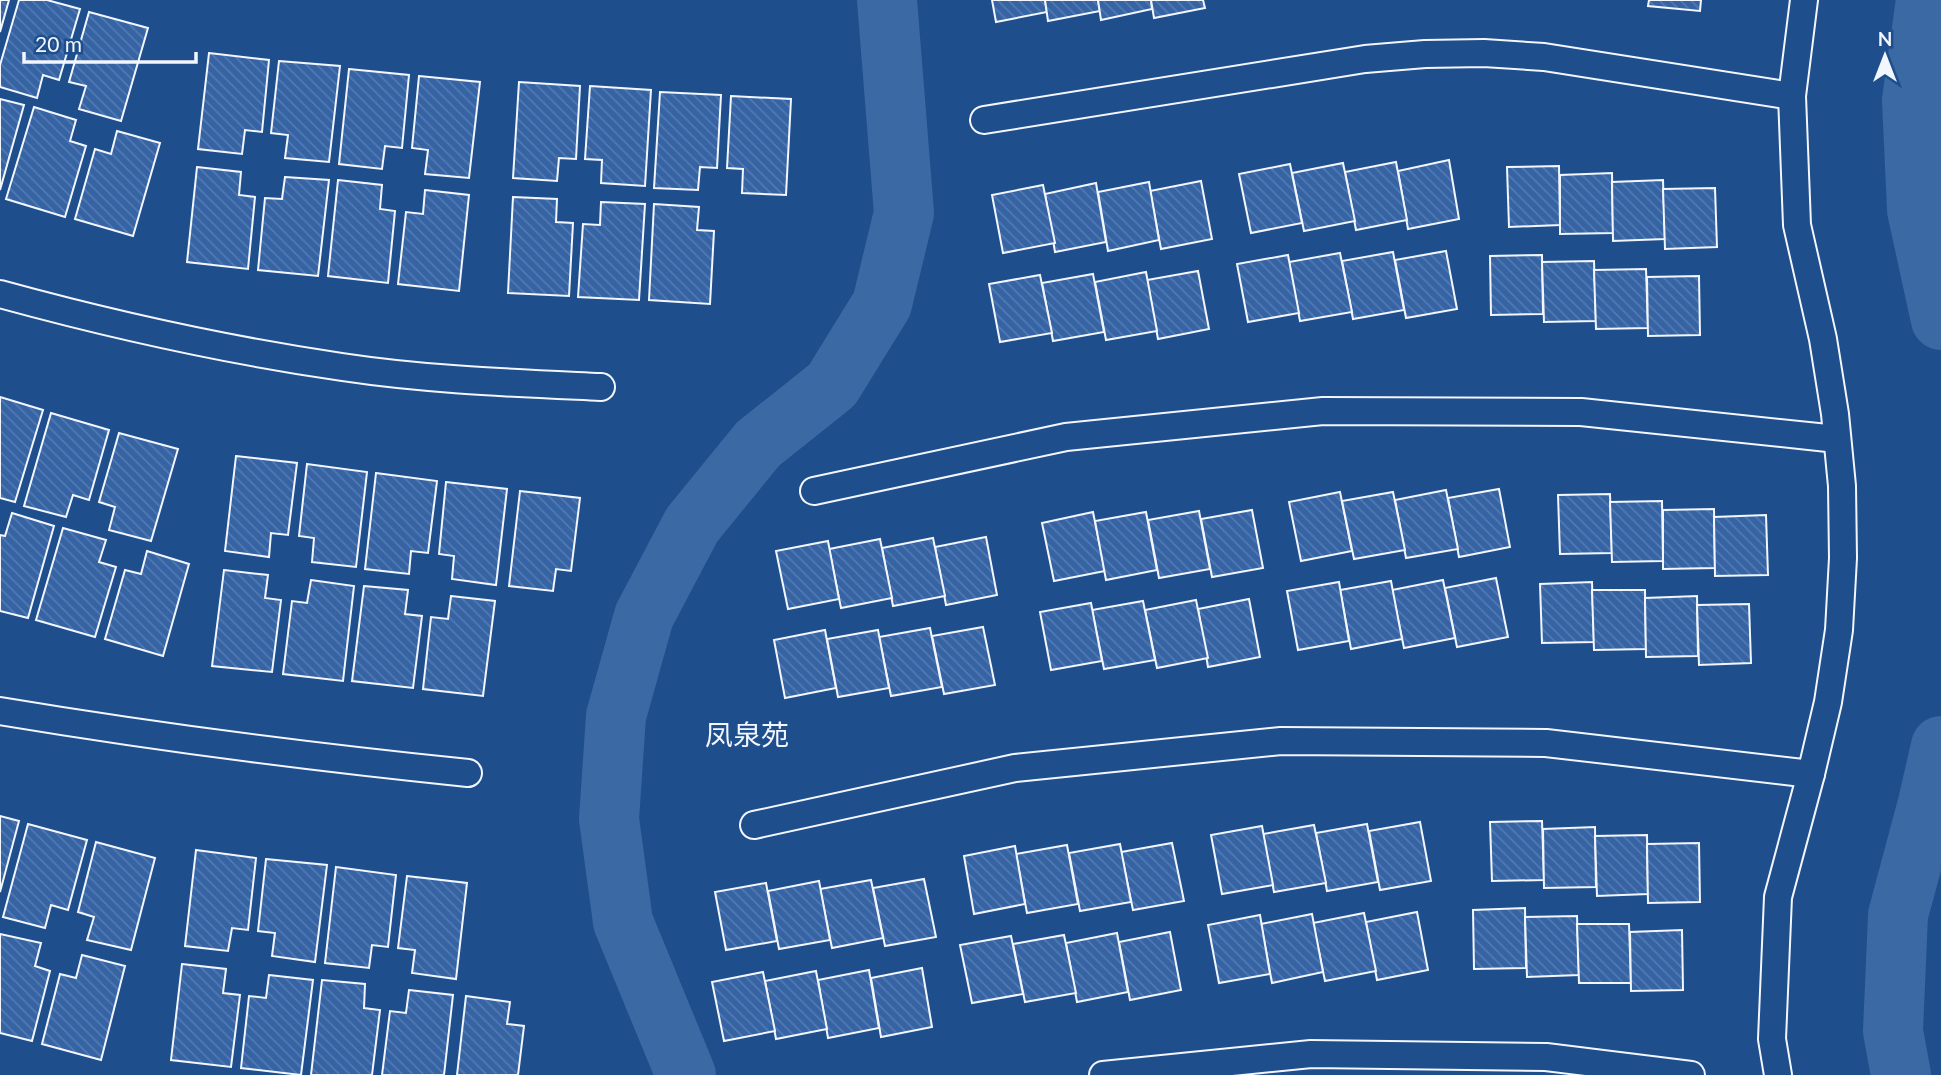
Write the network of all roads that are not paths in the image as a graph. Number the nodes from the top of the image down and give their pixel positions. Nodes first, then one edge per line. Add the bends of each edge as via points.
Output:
1 (1804, 0) edge
2 (1792, 96) junction
3 (984, 120) dead end
4 (0, 294) edge
5 (601, 387) dead end
6 (1837, 439) junction
7 (814, 491) dead end
8 (0, 711) edge
9 (468, 773) dead end
10 (1811, 774) junction
11 (754, 825) dead end
12 (1104, 1075) edge
13 (1692, 1075) edge
14 (1778, 1075) edge

1 - 2 lane
2 - 3 lane via 1544,57 1425,54 1365,59
2 - 6 lane via 1797,225 1823,339
4 - 5 lane via 205,344 344,368
6 - 7 lane via 1581,412 1323,411 1066,437
6 - 10 lane via 1843,558 1839,629
8 - 9 lane via 309,757
10 - 11 lane via 1546,743 1281,741 1015,768
10 - 14 lane via 1778,897 1772,1039
12 - 13 lane via 1311,1054 1546,1057

